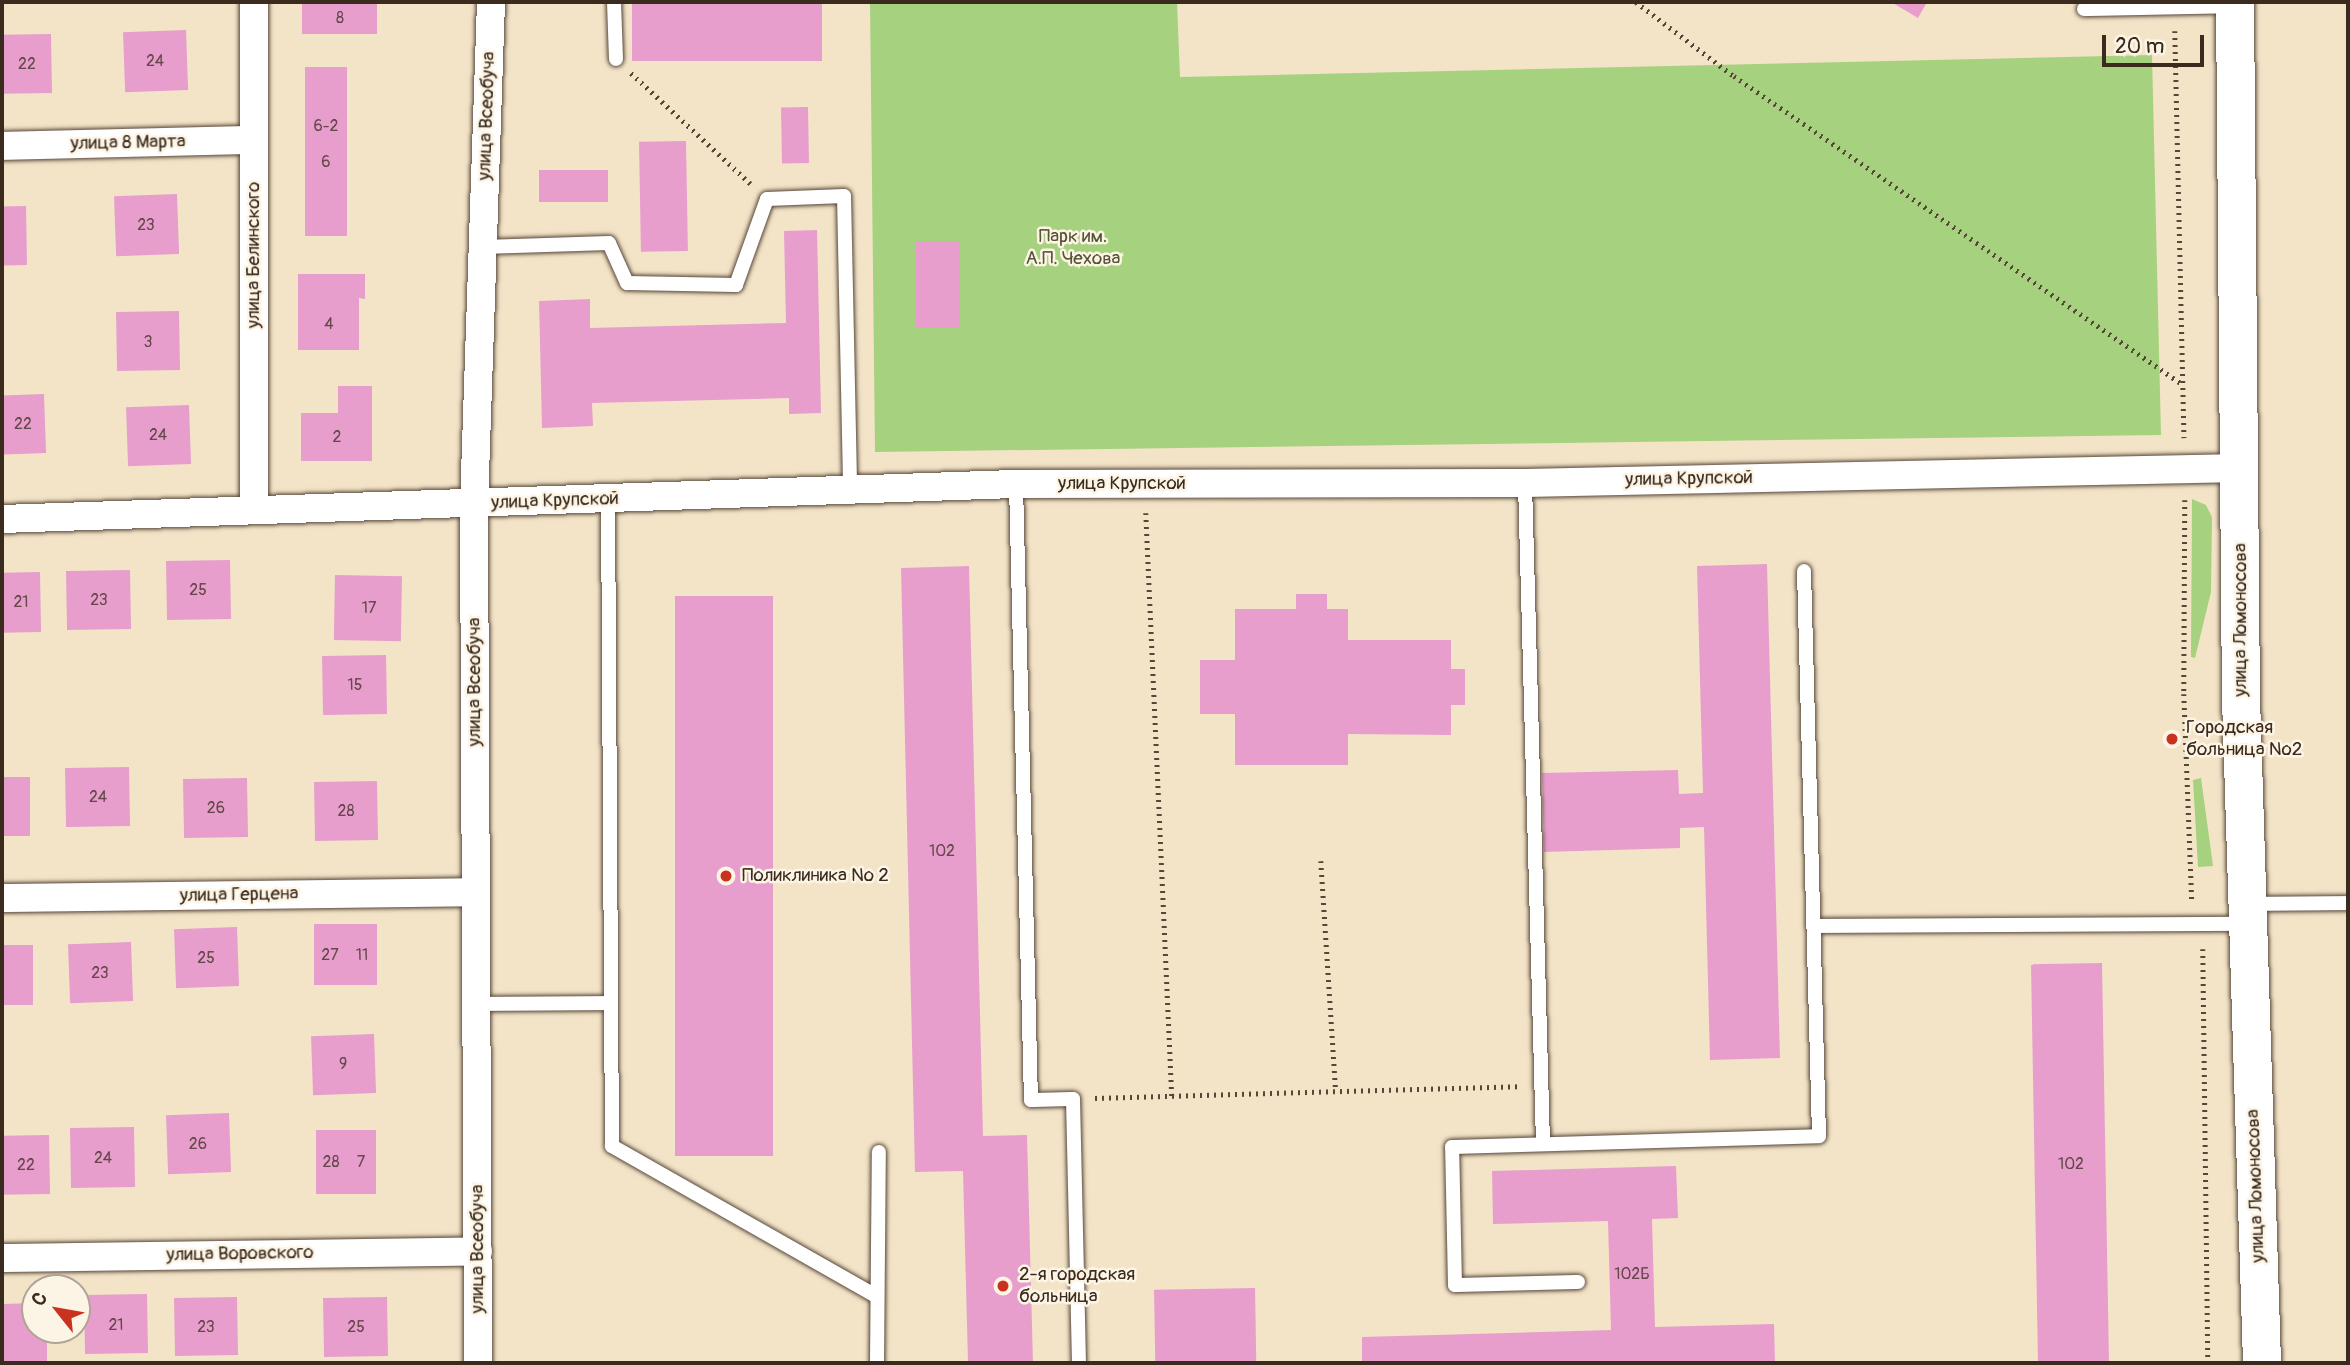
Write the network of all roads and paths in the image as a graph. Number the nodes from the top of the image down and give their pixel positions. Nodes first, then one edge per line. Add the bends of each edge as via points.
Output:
1 (254, 2) edge
2 (491, 2) edge
3 (614, 2) edge
4 (1636, 2) edge
5 (2235, 4) edge
6 (2175, 7) junction
7 (2084, 9) dead end
8 (616, 59) joint
9 (254, 140) junction
10 (2, 146) edge
11 (767, 198) junction
12 (483, 247) junction
13 (2183, 384) junction
14 (2242, 468) junction
15 (2185, 469) junction
16 (1525, 483) junction
17 (1016, 484) junction
18 (1144, 484) junction
19 (850, 490) junction
20 (608, 499) junction
21 (474, 504) junction
22 (254, 509) junction
23 (2, 519) edge
24 (1804, 571) dead end
25 (1321, 861) dead end
26 (476, 892) junction
27 (2, 898) edge
28 (2348, 903) edge
29 (2247, 914) junction
30 (2193, 922) junction
31 (1814, 926) junction
32 (611, 1003) junction
33 (477, 1004) junction
34 (1541, 1085) junction
35 (1336, 1091) junction
36 (1172, 1096) junction
37 (1073, 1099) junction
38 (1543, 1144) junction
39 (879, 1152) dead end
40 (478, 1251) junction
41 (2, 1258) edge
42 (1578, 1282) dead end
43 (876, 1296) junction
44 (478, 1363) edge
45 (877, 1363) edge
46 (1079, 1363) edge
47 (2208, 1363) edge
48 (2262, 1363) edge

1 - 9 street, улица Белинского
2 - 12 street, улица Всеобуча
3 - 8 lane
4 - 13 path via 1745,84
5 - 6 lane
5 - 14 main road, улица Ломоносова
6 - 7 lane
6 - 13 path
8 - 11 path
9 - 10 street, улица 8 Марта
9 - 22 street, улица Белинского
11 - 12 lane via 736,285 627,282 609,243
11 - 19 lane via 844,196
12 - 21 street, улица Всеобуча
13 - 15 path
14 - 15 street, улица Крупской
14 - 29 main road, улица Ломоносова via 2241,698
15 - 16 street, улица Крупской
15 - 30 path via 2184,694
16 - 18 street, улица Крупской
16 - 34 lane
17 - 18 street, улица Крупской
17 - 19 street, улица Крупской
17 - 37 lane via 1031,1100
18 - 36 path
19 - 20 street, улица Крупской
20 - 21 street, улица Крупской
20 - 32 lane
21 - 22 street, улица Крупской
21 - 26 street, улица Всеобуча
22 - 23 street, улица Крупской
24 - 31 lane
25 - 35 path
26 - 27 street, улица Герцена
26 - 33 street, улица Всеобуча
28 - 29 lane
29 - 30 lane
29 - 48 main road, улица Ломоносова
30 - 31 lane
30 - 47 path via 2203,944
31 - 38 lane via 1819,1136
32 - 33 lane
32 - 43 lane via 612,1146
33 - 40 street, улица Всеобуча
34 - 35 path
34 - 38 lane
35 - 36 path
36 - 37 path
37 - 46 lane
38 - 42 lane via 1452,1147 1455,1285
39 - 43 lane
40 - 41 street, улица Воровского
40 - 44 street, улица Всеобуча
43 - 45 lane

